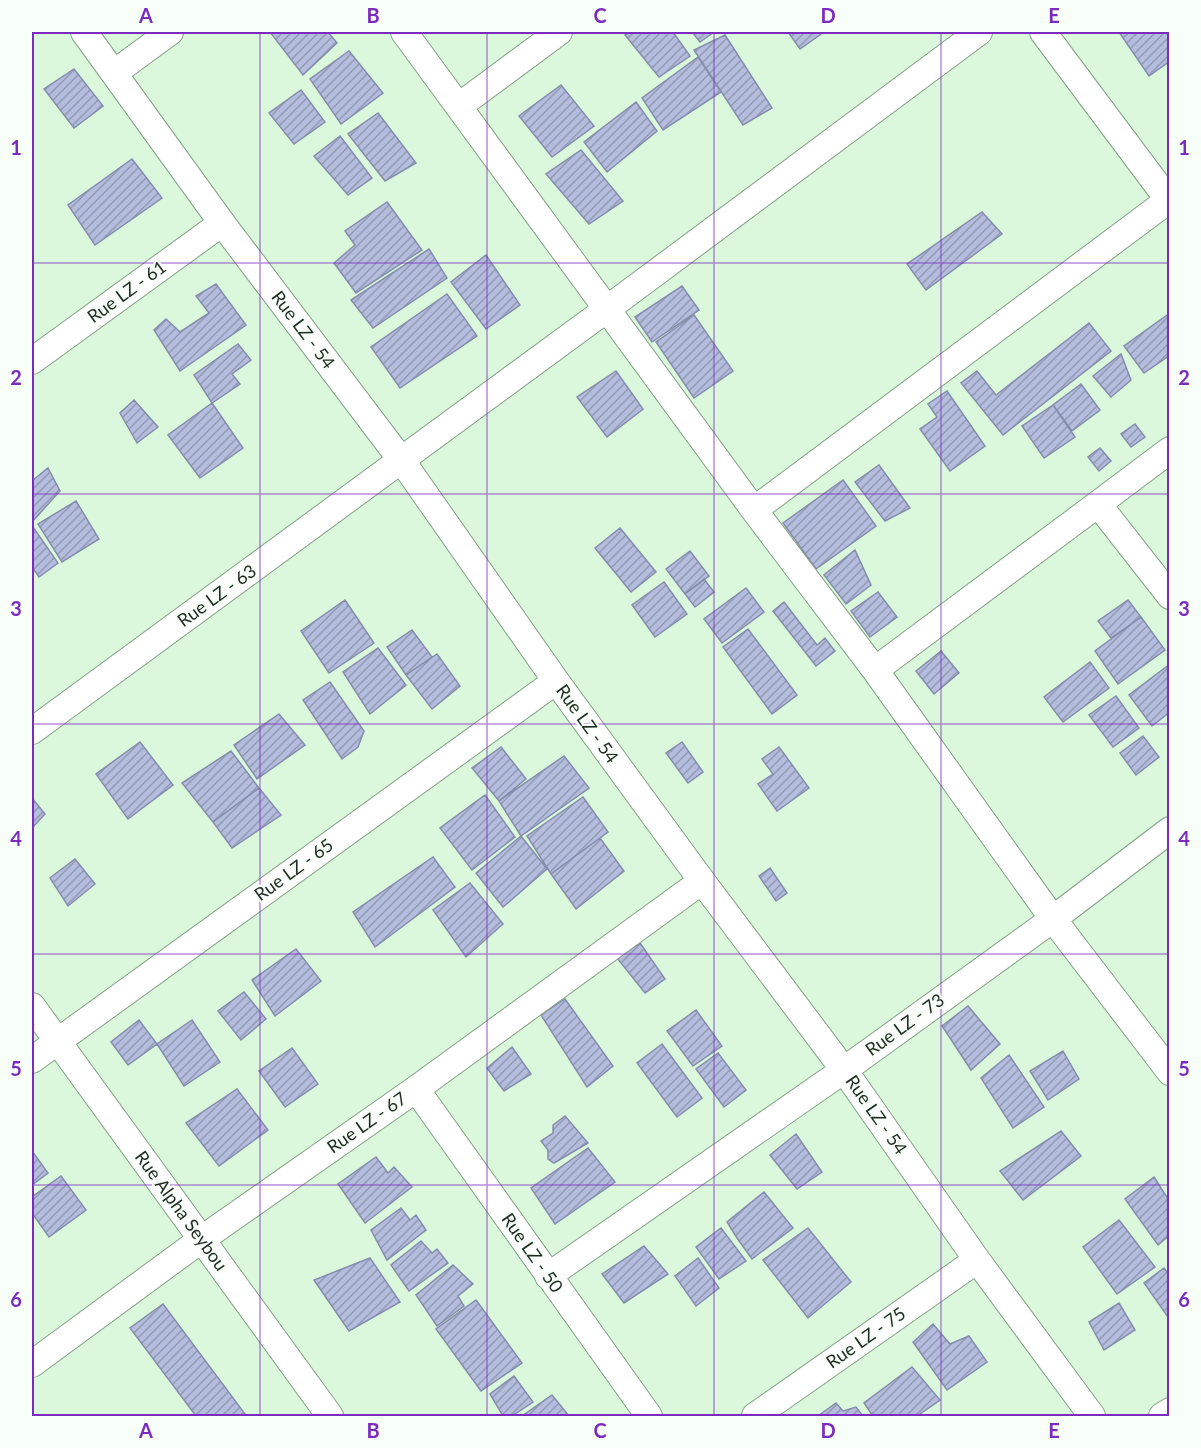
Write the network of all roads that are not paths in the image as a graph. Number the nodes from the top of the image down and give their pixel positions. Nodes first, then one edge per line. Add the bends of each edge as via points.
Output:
1 (84, 32) edge
2 (170, 32) edge
3 (404, 32) edge
4 (559, 32) edge
5 (979, 32) edge
6 (1043, 32) edge
7 (114, 73) junction
8 (459, 106) junction
9 (1169, 200) edge
10 (222, 223) junction
11 (607, 309) junction
12 (32, 361) edge
13 (1170, 450) edge
14 (402, 460) junction
15 (1098, 504) junction
16 (754, 510) junction
17 (1170, 596) edge
18 (875, 670) junction
19 (556, 681) junction
20 (32, 731) edge
21 (1170, 830) edge
22 (702, 881) junction
23 (1053, 919) junction
24 (32, 1006) edge
25 (57, 1041) junction
26 (32, 1060) edge
27 (844, 1070) junction
28 (1170, 1072) edge
29 (416, 1089) junction
30 (202, 1239) junction
31 (977, 1260) junction
32 (548, 1276) junction
33 (32, 1364) edge
34 (1170, 1411) edge
35 (330, 1416) edge
36 (649, 1416) edge
37 (755, 1416) edge
38 (1092, 1416) edge
39 (1162, 1416) edge

1 - 7 street, Rue LZ - 54
2 - 7 street
3 - 8 street
4 - 8 street
5 - 11 street, Rue LZ - 63
6 - 9 street
7 - 10 street, Rue LZ - 54
8 - 11 street
9 - 16 street
10 - 12 street, Rue LZ - 61
10 - 14 street, Rue LZ - 54
11 - 14 street, Rue LZ - 63
11 - 16 street
13 - 15 street
14 - 19 street, Rue LZ - 54
14 - 20 street, Rue LZ - 63
15 - 17 street
15 - 18 street
16 - 18 street
18 - 23 street
19 - 22 street, Rue LZ - 54
19 - 25 street, Rue LZ - 65
21 - 23 street, Rue LZ - 73
22 - 27 street, Rue LZ - 54
22 - 29 street, Rue LZ - 67
23 - 27 street, Rue LZ - 73
23 - 28 street
24 - 25 street, Rue Alpha Seybou
25 - 26 street, Rue LZ - 65
25 - 30 street, Rue Alpha Seybou
27 - 31 street, Rue LZ - 54
27 - 32 street, Rue LZ - 73
29 - 30 street, Rue LZ - 67
29 - 32 street, Rue LZ - 50
30 - 33 street, Rue LZ - 67
30 - 35 street, Rue Alpha Seybou
31 - 37 street, Rue LZ - 75
31 - 38 street, Rue LZ - 54
32 - 36 street, Rue LZ - 50
34 - 39 street

